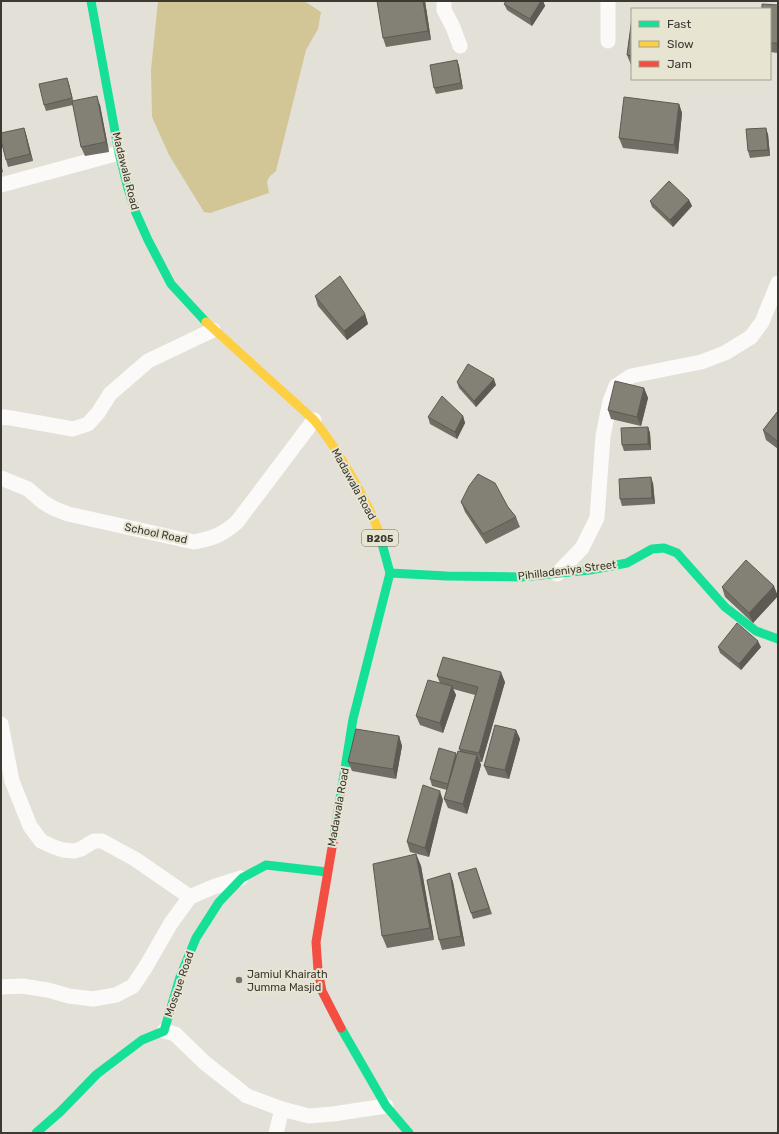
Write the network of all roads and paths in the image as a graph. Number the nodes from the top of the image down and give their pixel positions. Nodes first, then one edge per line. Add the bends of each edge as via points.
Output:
1 (91, 1) edge
2 (444, 1) edge
3 (608, 1) edge
4 (608, 41) dead end
5 (460, 46) dead end
6 (119, 153) junction
7 (1, 185) edge
8 (778, 283) edge
9 (213, 330) junction
10 (1, 418) edge
11 (314, 420) junction
12 (1, 478) edge
13 (390, 573) junction
14 (557, 574) junction
15 (778, 639) edge
16 (1, 724) edge
17 (327, 872) junction
18 (242, 878) junction
19 (190, 897) junction
20 (1, 987) edge
21 (164, 1030) junction
22 (386, 1106) junction
23 (282, 1109) junction
24 (44, 1131) edge
25 (276, 1133) edge
26 (409, 1133) edge

1 - 6 main road, Madawala Road / B205
2 - 5 street via 444,10
3 - 4 street
6 - 7 street
6 - 9 main road, Madawala Road / B205 via 136,213 151,247 171,284
8 - 14 street via 762,322 751,337 701,362 631,376 616,386 603,436 597,518 582,548
9 - 10 street via 148,361 110,394 88,424 73,430
9 - 11 main road, Madawala Road / B205
11 - 12 street, School Road via 237,522 211,539 194,542 68,514 43,502 28,489
11 - 13 main road, Madawala Road / B205 via 329,439 357,485 378,528
13 - 14 main road, Pihilladeniya Street via 521,577
13 - 17 main road, Madawala Road / B205 via 353,719
14 - 15 main road, Pihilladeniya Street via 627,562 652,549 664,548 677,553 725,607 756,631
16 - 19 street via 12,781 30,826 41,841 63,850 74,851 94,841 102,841 135,859
17 - 18 main road, Mosque Road via 266,865
17 - 22 main road, Madawala Road / B205 via 316,942 322,990 330,1010
18 - 19 street
18 - 21 main road, Mosque Road via 219,902 196,938 180,977
19 - 20 street via 133,986 116,995 93,999 22,986
21 - 23 street via 175,1034 205,1063 247,1096
21 - 24 main road, Mosque Road via 142,1040 97,1074
22 - 23 street via 309,1116
22 - 26 main road, Madawala Road / B205
23 - 25 street

